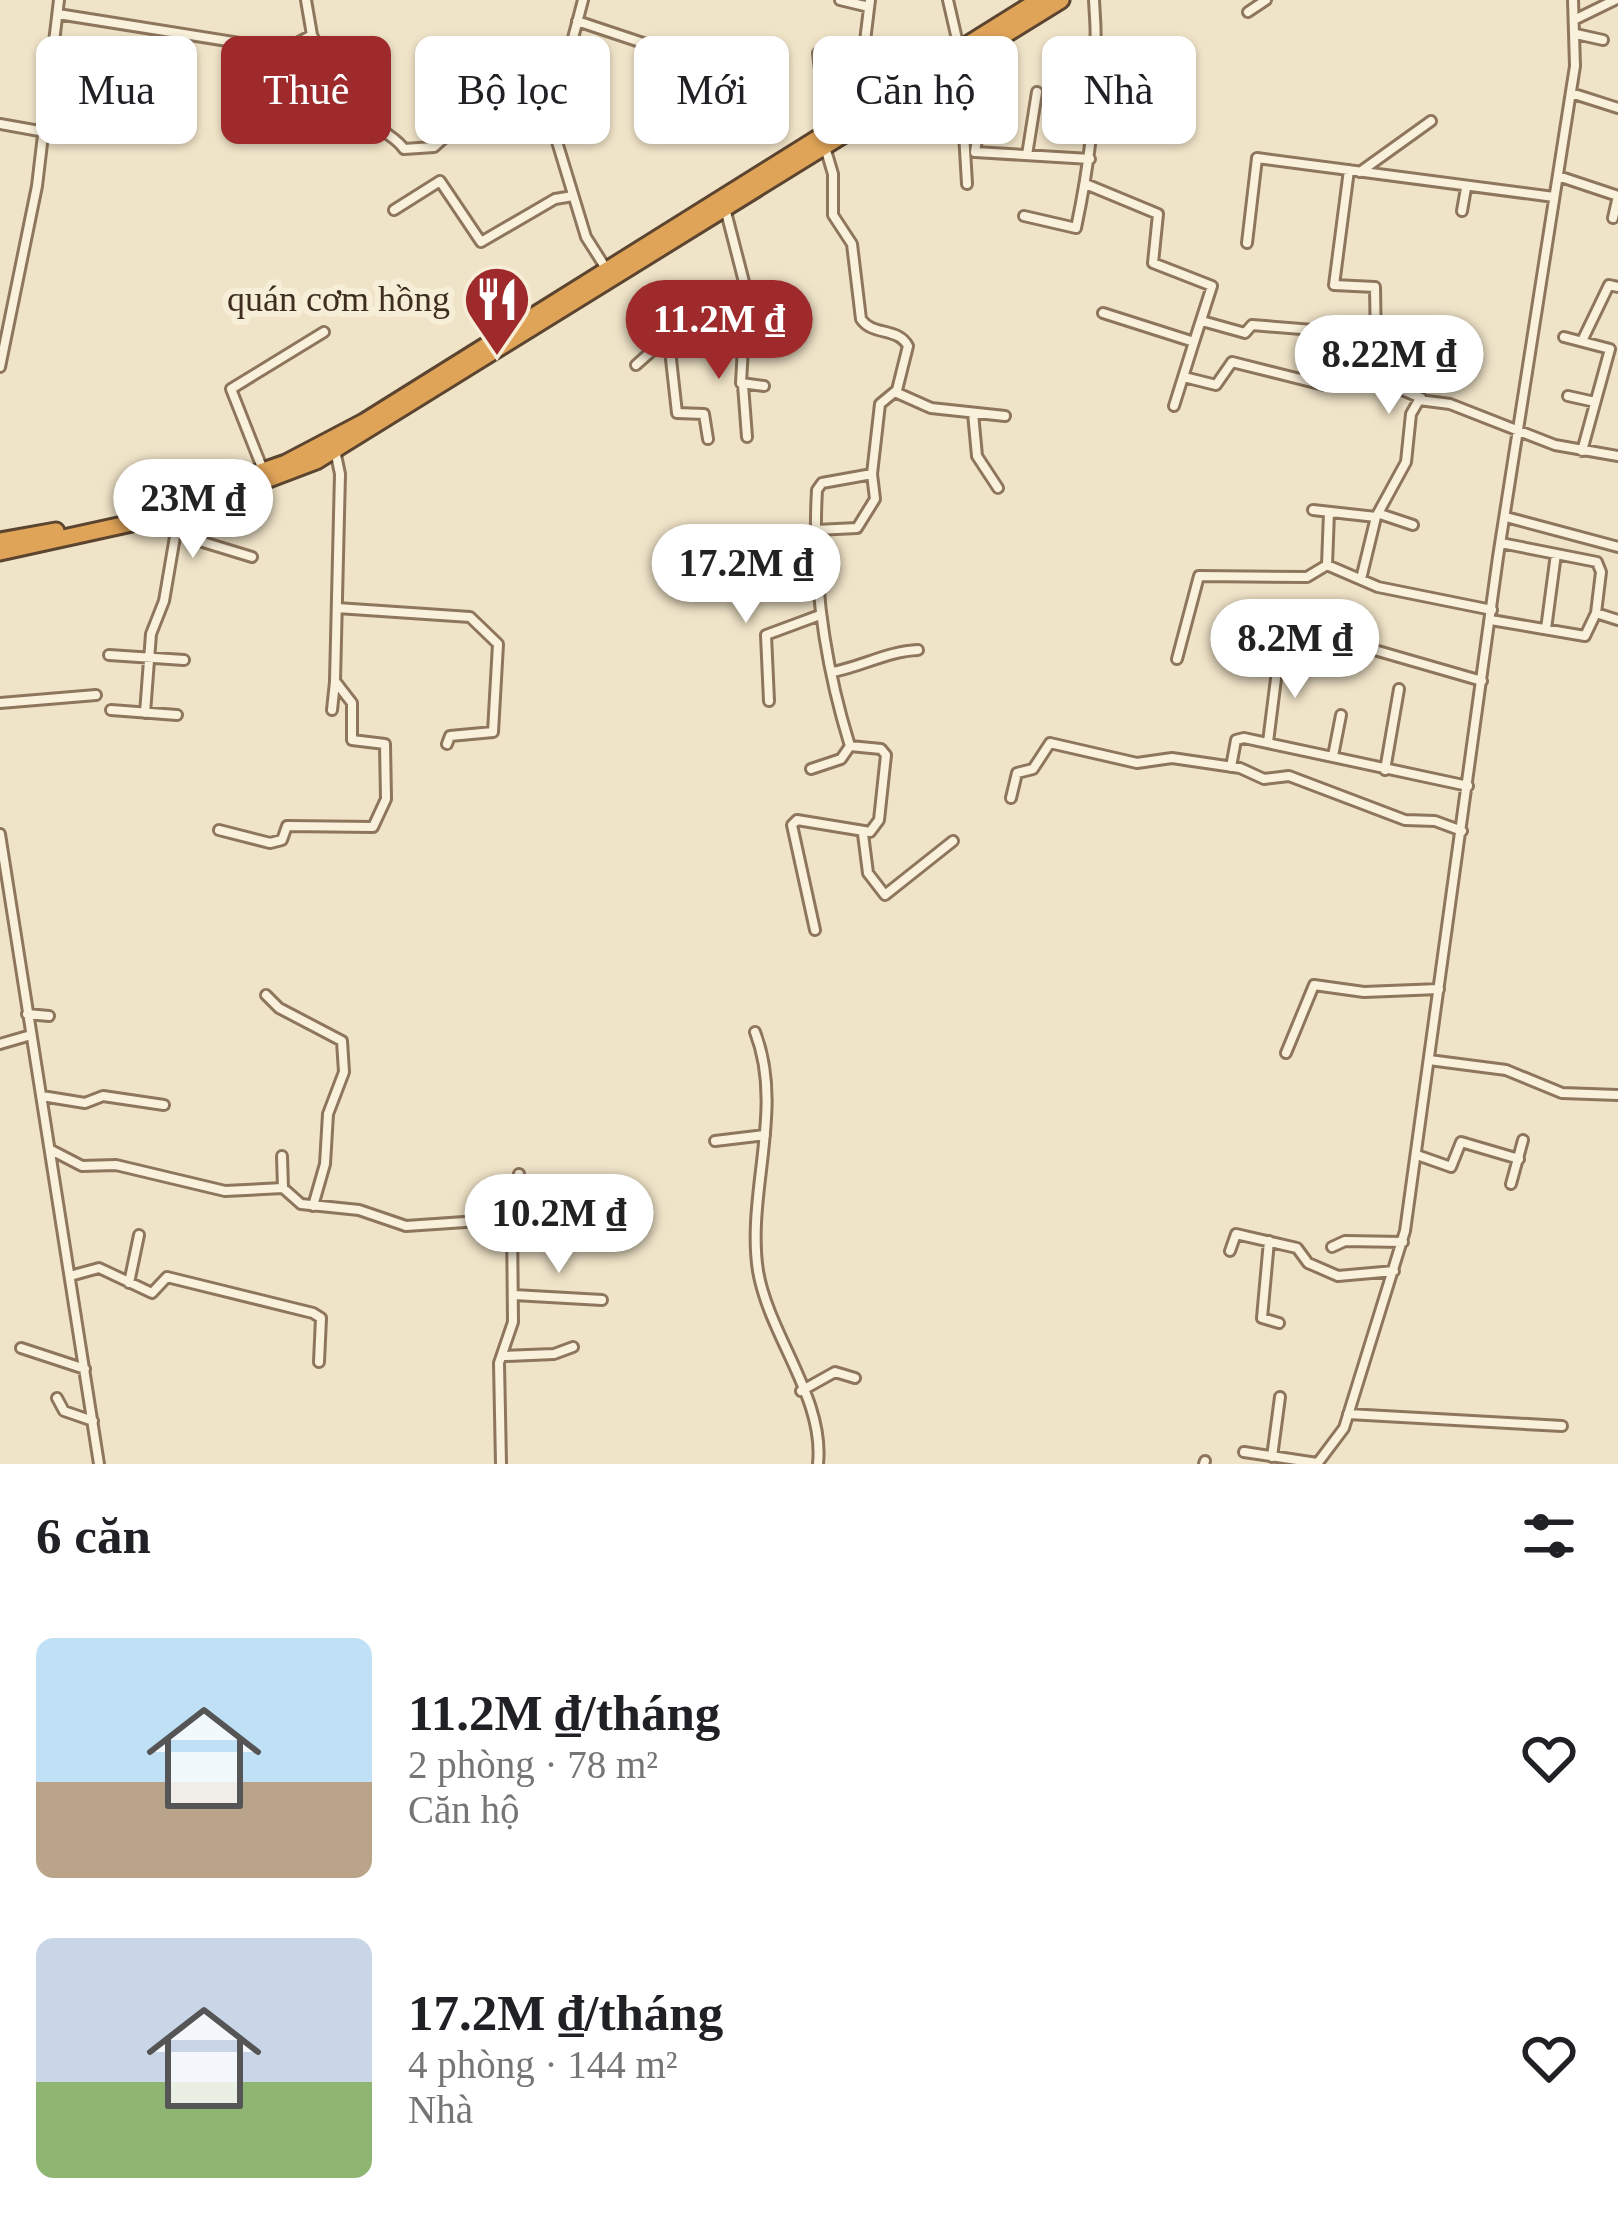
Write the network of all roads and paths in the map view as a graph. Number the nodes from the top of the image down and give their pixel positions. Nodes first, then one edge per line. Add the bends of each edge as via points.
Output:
1 (59, 0) edge
2 (306, 0) edge
3 (583, 0) edge
4 (840, 0) edge
5 (948, 0) edge
6 (1040, 0) edge
7 (1061, 0) edge
8 (1094, 0) edge
9 (1266, 0) edge
10 (1573, 0) edge
11 (1615, 0) edge
12 (869, 3) edge
13 (1248, 12) dead end
14 (58, 14) junction
15 (1576, 19) junction
16 (577, 21) junction
17 (1576, 34) junction
18 (312, 35) junction
19 (56, 36) edge
20 (865, 36) edge
21 (957, 36) edge
22 (981, 36) edge
23 (1003, 36) edge
24 (1097, 36) edge
25 (634, 40) edge
26 (1603, 40) dead end
27 (1037, 92) dead end
28 (1571, 93) junction
29 (1618, 108) edge
30 (1432, 122) dead end
31 (0, 124) edge
32 (36, 130) edge
33 (43, 144) edge
34 (437, 144) edge
35 (816, 144) edge
36 (817, 144) edge
37 (827, 144) edge
38 (965, 144) edge
39 (976, 144) edge
40 (1091, 144) edge
41 (1027, 155) junction
42 (1090, 159) junction
43 (1354, 171) junction
44 (1558, 176) junction
45 (967, 184) dead end
46 (1088, 184) junction
47 (1466, 188) junction
48 (572, 196) junction
49 (1554, 196) junction
50 (724, 208) junction
51 (394, 210) dead end
52 (1462, 211) dead end
53 (1024, 216) dead end
54 (1613, 218) dead end
55 (1247, 243) dead end
56 (609, 272) junction
57 (1618, 287) edge
58 (1102, 313) dead end
59 (1202, 321) junction
60 (744, 328) junction
61 (324, 332) dead end
62 (1376, 335) junction
63 (1564, 337) dead end
64 (1582, 341) junction
65 (1194, 342) junction
66 (670, 350) junction
67 (636, 365) dead end
68 (0, 367) edge
69 (1365, 374) junction
70 (1184, 377) junction
71 (743, 385) junction
72 (764, 386) dead end
73 (895, 392) junction
74 (1568, 396) dead end
75 (1423, 398) junction
76 (1595, 402) junction
77 (1174, 406) dead end
78 (973, 413) junction
79 (1005, 416) dead end
80 (1519, 431) junction
81 (747, 437) dead end
82 (708, 439) dead end
83 (335, 450) junction
84 (1582, 451) junction
85 (1618, 456) edge
86 (264, 471) junction
87 (872, 474) junction
88 (998, 488) dead end
89 (1313, 510) dead end
90 (1329, 512) junction
91 (1377, 515) junction
92 (1506, 517) junction
93 (173, 520) junction
94 (1413, 525) dead end
95 (816, 530) junction
96 (0, 541) edge
97 (1501, 544) junction
98 (1618, 547) edge
99 (0, 552) edge
100 (1556, 554) junction
101 (252, 557) dead end
102 (1327, 565) junction
103 (1360, 579) junction
104 (338, 608) junction
105 (1596, 613) junction
106 (820, 615) junction
107 (1491, 615) junction
108 (1618, 620) edge
109 (1546, 629) junction
110 (1364, 647) dead end
111 (918, 650) dead end
112 (110, 655) dead end
113 (1279, 655) dead end
114 (150, 657) junction
115 (1177, 659) dead end
116 (184, 660) dead end
117 (833, 672) junction
118 (1482, 680) junction
119 (335, 681) junction
120 (1400, 689) dead end
121 (96, 695) dead end
122 (769, 701) dead end
123 (0, 704) edge
124 (111, 710) dead end
125 (332, 710) dead end
126 (145, 712) junction
127 (177, 715) dead end
128 (1341, 715) dead end
129 (1268, 742) junction
130 (447, 744) dead end
131 (850, 746) junction
132 (1333, 756) junction
133 (1231, 767) junction
134 (811, 769) dead end
135 (1385, 770) junction
136 (1468, 786) junction
137 (1011, 798) dead end
138 (219, 830) dead end
139 (1462, 831) junction
140 (0, 834) edge
141 (863, 835) junction
142 (953, 841) dead end
143 (815, 930) dead end
144 (1439, 989) junction
145 (266, 995) dead end
146 (27, 1014) junction
147 (49, 1016) dead end
148 (754, 1032) dead end
149 (31, 1035) junction
150 (0, 1044) edge
151 (1286, 1053) dead end
152 (1429, 1060) junction
153 (1618, 1095) edge
154 (41, 1096) junction
155 (164, 1105) dead end
156 (759, 1135) junction
157 (1522, 1140) dead end
158 (716, 1141) dead end
159 (50, 1149) junction
160 (1417, 1155) junction
161 (282, 1156) dead end
162 (1519, 1159) junction
163 (519, 1174) dead end
164 (1511, 1184) dead end
165 (283, 1187) junction
166 (313, 1206) junction
167 (512, 1220) junction
168 (139, 1235) dead end
169 (1269, 1241) junction
170 (1403, 1242) junction
171 (1332, 1247) dead end
172 (1230, 1251) dead end
173 (1394, 1270) junction
174 (70, 1276) junction
175 (129, 1283) junction
176 (513, 1295) junction
177 (602, 1300) dead end
178 (1279, 1323) dead end
179 (20, 1348) dead end
180 (573, 1348) dead end
181 (503, 1355) junction
182 (319, 1362) dead end
183 (85, 1369) junction
184 (856, 1378) dead end
185 (801, 1390) junction
186 (1280, 1397) dead end
187 (57, 1398) dead end
188 (1348, 1414) junction
189 (93, 1421) junction
190 (1562, 1426) dead end
191 (1244, 1452) dead end
192 (1272, 1456) junction
193 (99, 1464) edge
194 (501, 1464) edge
195 (818, 1464) edge
196 (1317, 1464) edge

1 - 14 street
2 - 18 street
3 - 16 street
4 - 12 street
5 - 21 street
6 - 22 highway
7 - 23 highway
8 - 24 street
9 - 13 street
10 - 15 street
11 - 15 street
12 - 20 street
14 - 18 street via 284,50
14 - 19 street
15 - 17 street
16 - 25 street
16 - 48 street via 551,117
17 - 26 street
17 - 28 street
18 - 34 street via 334,77 360,97 377,127 404,148
27 - 41 street
28 - 29 street
28 - 44 street
30 - 43 street
31 - 32 street
33 - 68 street
35 - 56 highway
36 - 50 highway
37 - 73 street via 833,215 852,244 861,319 908,344
38 - 45 street
39 - 41 street via 975,152
40 - 42 street
41 - 42 street
42 - 46 street
43 - 47 street
43 - 55 street via 1255,160
43 - 62 street via 1333,281 1375,287
44 - 49 street
44 - 54 street via 1618,196
46 - 53 street via 1075,230
46 - 59 street via 1160,216 1152,261 1211,283
47 - 49 street
47 - 52 street
48 - 51 street via 481,242 440,182
48 - 56 street
49 - 80 street
50 - 56 highway
50 - 60 street via 755,313
56 - 83 highway
56 - 86 highway via 364,422
57 - 64 street via 1610,285
58 - 65 street
59 - 62 street via 1242,332 1252,325
59 - 65 street
60 - 66 street via 697,350
60 - 71 street
61 - 86 street via 231,389
62 - 69 street
63 - 64 street
64 - 76 street via 1610,349
65 - 70 street
66 - 67 street via 654,349
66 - 82 street via 676,413 704,414
69 - 70 street via 1337,371 1324,385 1234,363 1216,385
69 - 75 street
70 - 77 street
71 - 72 street
71 - 81 street
73 - 78 street via 931,408
73 - 87 street via 879,406
74 - 76 street
75 - 80 street
75 - 91 street via 1411,414 1406,462
76 - 84 street
78 - 79 street
78 - 88 street via 977,456
80 - 84 street
80 - 92 street
83 - 93 highway
83 - 104 street
84 - 85 street
86 - 96 highway via 147,511
87 - 95 street via 820,484
87 - 95 street via 875,499 857,528
89 - 90 street
90 - 91 street
90 - 102 street
91 - 94 street
91 - 103 street
92 - 97 street
92 - 98 street
93 - 99 highway
93 - 101 street via 193,539
93 - 114 street
95 - 106 street
97 - 100 street
97 - 107 street
100 - 105 street via 1600,564
100 - 109 street
102 - 103 street
102 - 115 street via 1307,577 1196,578
103 - 107 street
104 - 119 street
104 - 130 street via 470,617 498,644 493,731 450,736
105 - 108 street
105 - 109 street via 1585,635
106 - 117 street
106 - 122 street via 766,634
107 - 109 street
107 - 118 street
110 - 118 street
111 - 117 street
112 - 114 street
113 - 129 street
114 - 116 street
114 - 126 street
117 - 131 street
118 - 136 street
119 - 125 street
119 - 138 street via 351,700 352,740 385,744 387,792 377,824 287,826 282,840 270,843
120 - 135 street
121 - 123 street
124 - 126 street
126 - 127 street
128 - 132 street
129 - 132 street
129 - 133 street via 1239,738
131 - 134 street via 841,759
131 - 141 street via 886,753 879,820
132 - 135 street
133 - 137 street via 1161,757 1128,762 1047,743 1033,769 1016,773
133 - 139 street via 1264,779 1298,778 1409,821
135 - 136 street
136 - 139 street
139 - 144 street
140 - 146 street
141 - 142 street via 868,873 885,896
141 - 143 street via 792,825
144 - 151 street via 1314,985
144 - 152 street
145 - 166 street via 342,1041 344,1072 328,1114
146 - 147 street
146 - 149 street
148 - 156 street via 762,1058
149 - 150 street
149 - 154 street
152 - 153 street via 1506,1070 1562,1093
152 - 160 street
154 - 155 street
154 - 159 street
156 - 158 street
156 - 185 street via 758,1269
157 - 162 street
159 - 165 street via 82,1166 116,1165 225,1191
159 - 174 street
160 - 162 street via 1451,1167 1461,1142
160 - 170 street
161 - 165 street
162 - 164 street
163 - 167 street via 526,1213
165 - 166 street via 297,1203
166 - 167 street via 406,1226
167 - 176 street
168 - 175 street
169 - 172 street via 1236,1234
169 - 173 street via 1338,1276
169 - 178 street via 1262,1318
170 - 171 street
170 - 173 street
173 - 188 street
174 - 175 street via 99,1268
174 - 183 street
175 - 182 street via 155,1292 167,1277 317,1314
176 - 177 street
176 - 181 street
179 - 183 street
180 - 181 street
181 - 194 street
183 - 189 street
184 - 185 street via 835,1372
185 - 195 street via 818,1432
186 - 192 street
187 - 189 street via 64,1411
188 - 190 street
188 - 196 street
189 - 193 street
191 - 192 street
192 - 196 street

